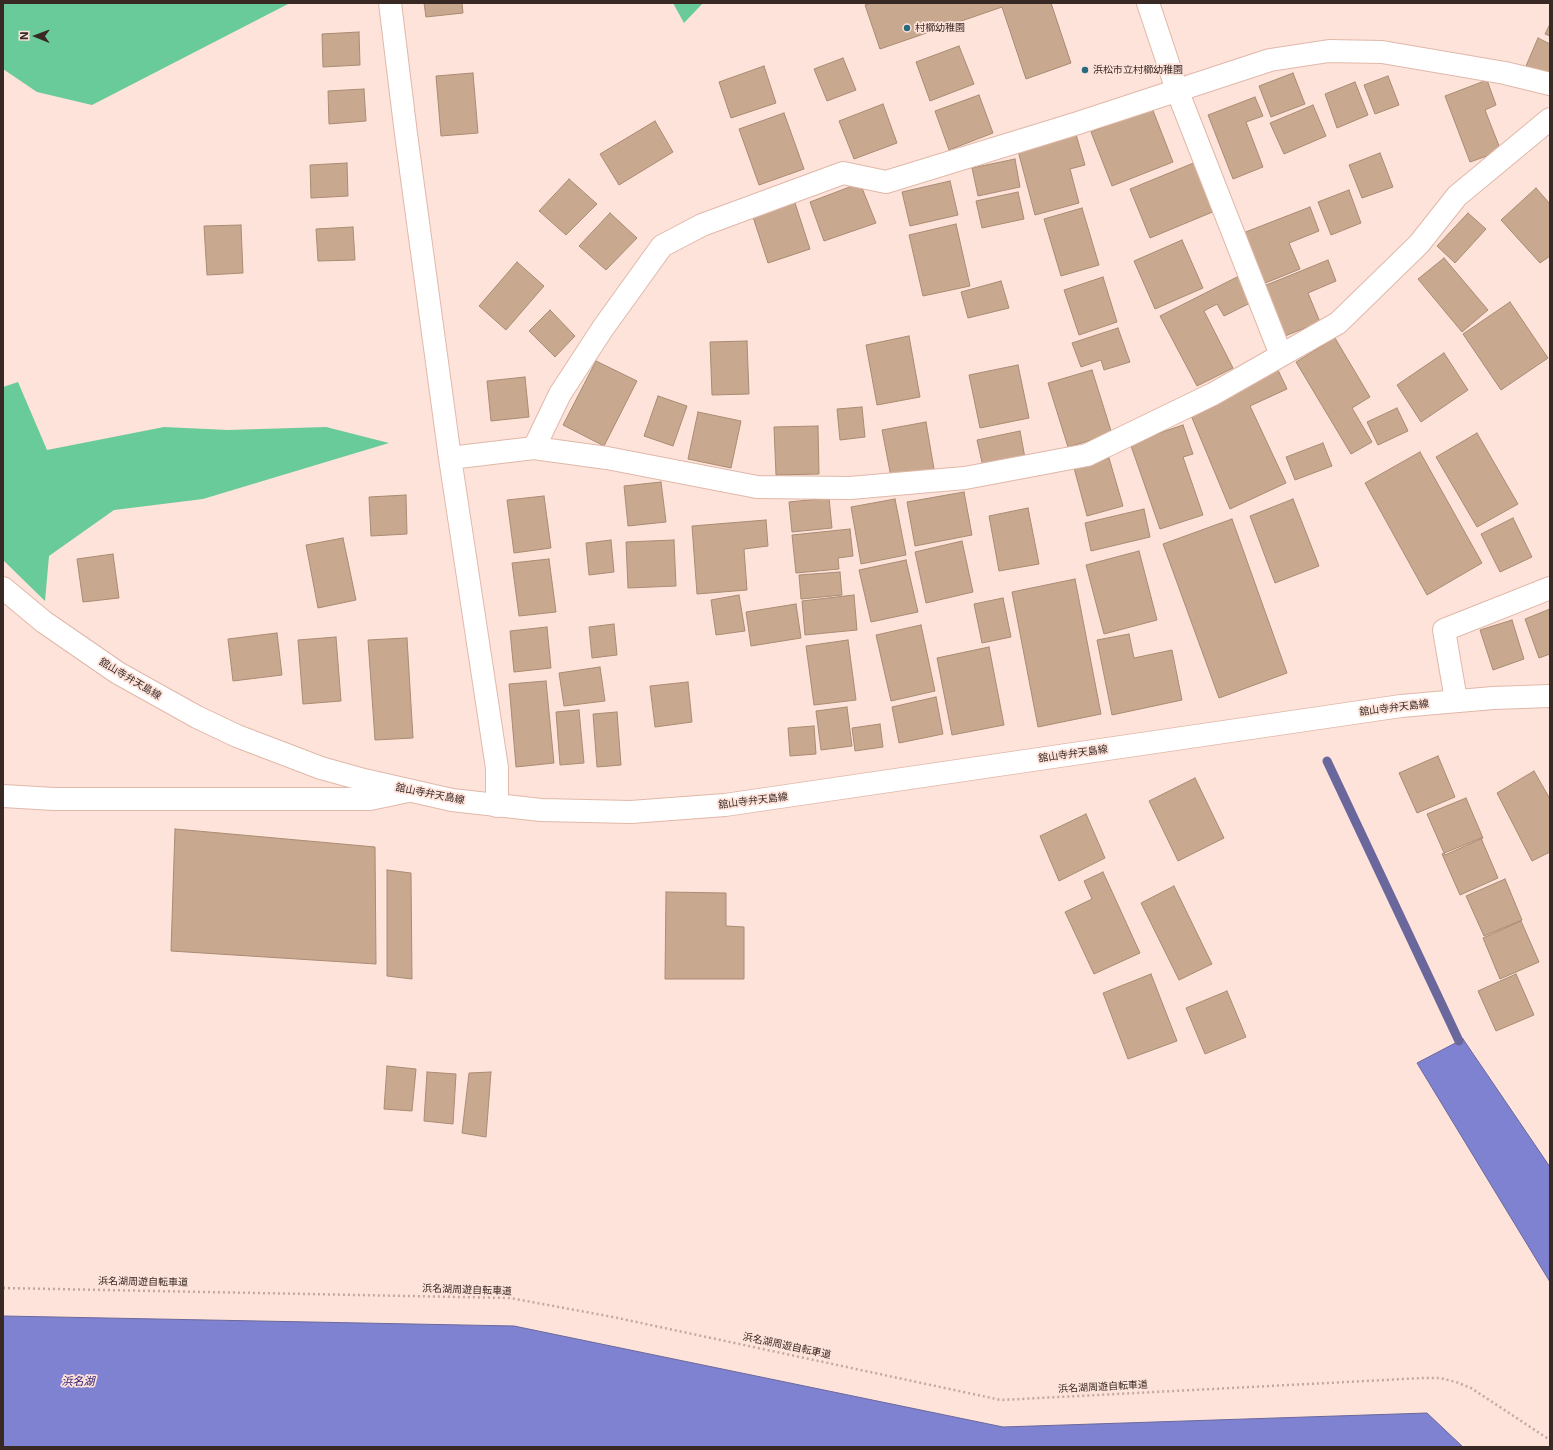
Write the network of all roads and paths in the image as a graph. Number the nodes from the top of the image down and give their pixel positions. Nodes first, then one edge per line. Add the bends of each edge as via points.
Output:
1 (390, 3) edge
2 (1148, 3) edge
3 (1550, 84) edge
4 (1177, 90) junction
5 (1550, 118) edge
6 (1281, 355) junction
7 (534, 448) junction
8 (450, 458) junction
9 (3, 588) edge
10 (1550, 588) edge
11 (1550, 696) edge
12 (1456, 700) junction
13 (408, 791) junction
14 (3, 796) edge
15 (497, 806) junction
16 (3, 1288) edge
17 (1550, 1440) edge

1 - 8 street
2 - 4 street
3 - 4 street via 1505,73 1382,52 1329,51 1270,60
4 - 6 street
4 - 7 street via 886,182 844,173 702,225 662,246 603,328 560,394
5 - 6 street via 1457,196 1419,244 1338,323
6 - 7 street via 1213,394 1087,455 965,478 850,488 757,487 608,458
7 - 8 street
8 - 15 street via 497,768
9 - 13 street, 舘山寺弁天島線 via 81,648 125,677 197,717 237,736 321,768
10 - 12 street via 1444,630
11 - 12 street, 舘山寺弁天島線
12 - 15 street, 舘山寺弁天島線 via 725,805 631,812 541,810
13 - 14 street via 370,799 54,799
13 - 15 street, 舘山寺弁天島線
16 - 17 path, 浜名湖周遊自転車道 via 510,1298 613,1317 1001,1400 1440,1378 1471,1388

